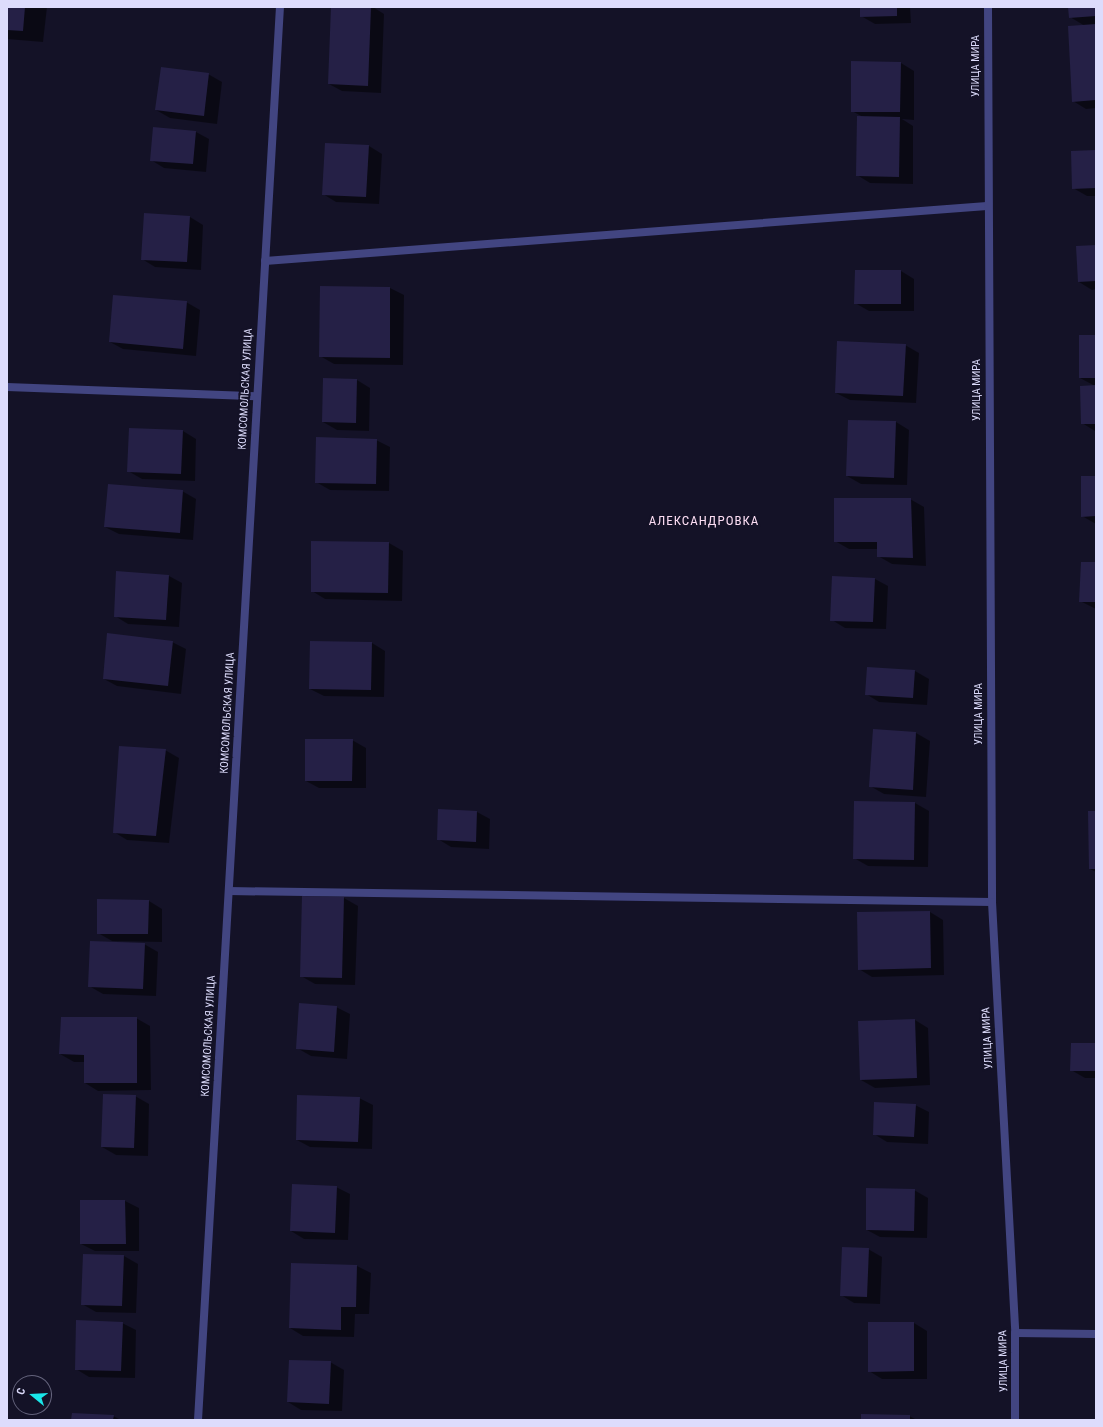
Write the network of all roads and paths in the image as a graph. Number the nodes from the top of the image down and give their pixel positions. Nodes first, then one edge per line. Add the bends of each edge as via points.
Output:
1 (280, 7) edge
2 (988, 7) edge
3 (987, 206) junction
4 (265, 261) junction
5 (7, 387) edge
6 (257, 396) junction
7 (229, 891) junction
8 (992, 902) junction
9 (1015, 1333) junction
10 (1096, 1334) edge
11 (198, 1420) edge
12 (1015, 1420) edge

1 - 4 street, КОМСОМОЛЬСКАЯ УЛИЦА
2 - 3 street, УЛИЦА МИРА
3 - 4 street
3 - 8 street, УЛИЦА МИРА
4 - 6 street, КОМСОМОЛЬСКАЯ УЛИЦА
5 - 6 street
6 - 7 street, КОМСОМОЛЬСКАЯ УЛИЦА
7 - 8 street
7 - 11 street, КОМСОМОЛЬСКАЯ УЛИЦА
8 - 9 street, УЛИЦА МИРА
9 - 10 street
9 - 12 street, УЛИЦА МИРА

